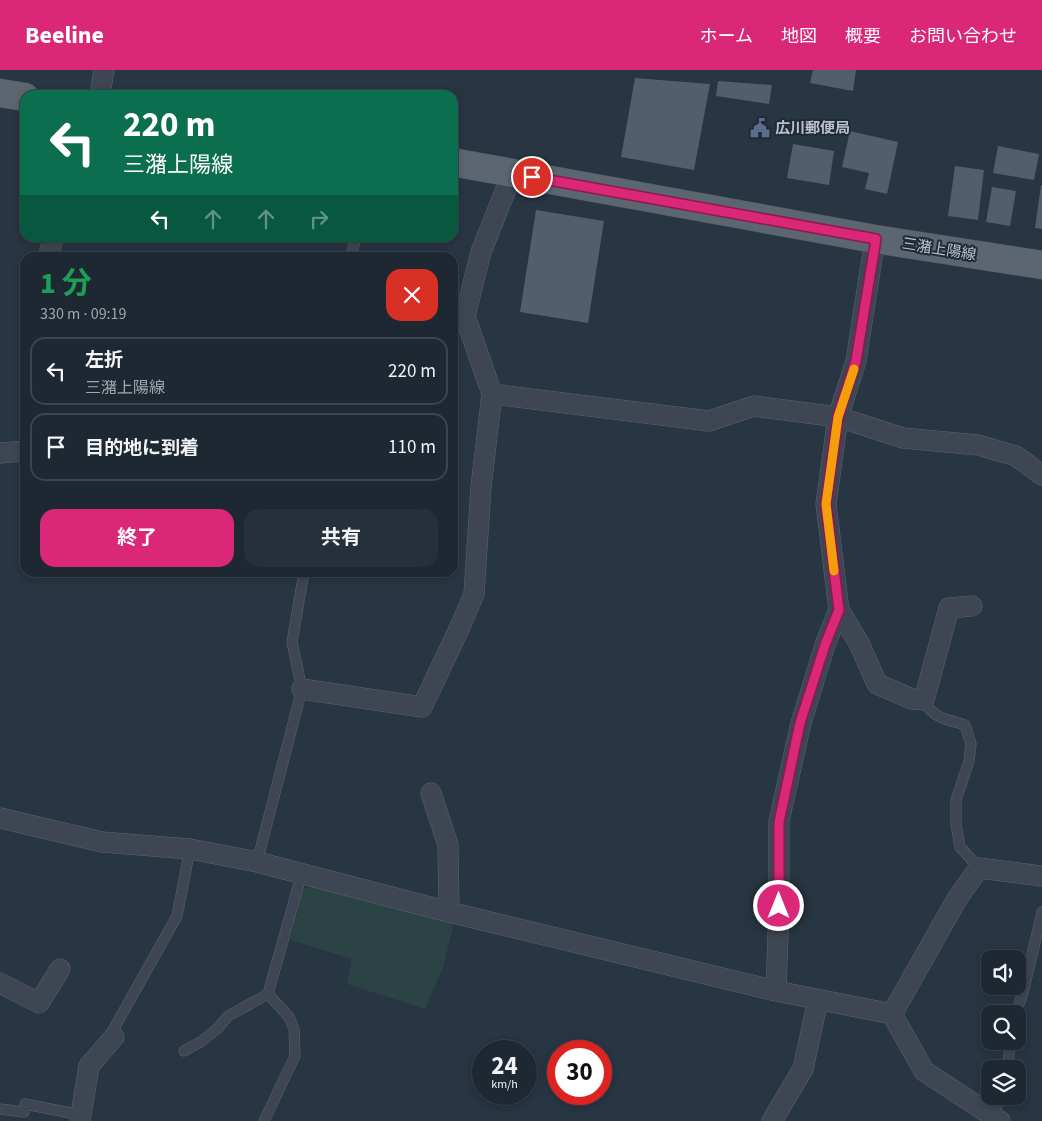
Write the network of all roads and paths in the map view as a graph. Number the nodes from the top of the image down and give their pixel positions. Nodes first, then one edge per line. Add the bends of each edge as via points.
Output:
1 (104, 70) edge
2 (101, 90) edge
3 (0, 93) edge
4 (20, 96) edge
5 (458, 163) edge
6 (512, 174) junction
7 (876, 239) junction
8 (1042, 264) edge
9 (492, 394) junction
10 (838, 417) junction
11 (20, 448) edge
12 (0, 453) edge
13 (1042, 474) edge
14 (303, 577) edge
15 (972, 606) dead end
16 (839, 610) junction
17 (302, 689) junction
18 (924, 700) junction
19 (431, 794) dead end
20 (0, 818) edge
21 (190, 849) junction
22 (257, 862) junction
23 (979, 868) junction
24 (302, 873) junction
25 (1042, 876) edge
26 (449, 912) junction
27 (1042, 912) edge
28 (60, 969) dead end
29 (0, 983) edge
30 (776, 991) junction
31 (268, 994) junction
32 (818, 1000) junction
33 (1019, 1005) edge
34 (892, 1014) junction
35 (113, 1038) joint
36 (184, 1051) dead end
37 (999, 1105) edge
38 (0, 1109) edge
39 (80, 1118) edge
40 (997, 1118) edge
41 (264, 1121) edge
42 (772, 1121) edge

1 - 2 street
3 - 4 main road
5 - 6 main road, 三潴上陽線
6 - 7 main road, 三潴上陽線
6 - 9 street via 481,252 465,316
7 - 8 main road, 三潴上陽線
7 - 10 street via 856,361
9 - 10 street via 709,421 754,406
9 - 17 street via 481,487 474,594 422,707
10 - 13 street via 903,438 978,445 1016,456
10 - 16 street via 826,504
11 - 12 street
14 - 17 lane via 292,642
15 - 18 street via 949,608
16 - 18 street via 859,643 877,684 912,699
16 - 30 street via 800,723 779,822
17 - 22 lane
18 - 23 lane via 928,709 941,718 966,725 971,744 956,800 956,825 960,847
19 - 26 street via 448,845
20 - 21 street via 102,842
21 - 22 street
21 - 35 lane via 177,916 112,1032
22 - 24 street
23 - 25 street
23 - 34 street via 957,899
24 - 26 street
24 - 31 lane
26 - 30 street
27 - 33 lane
28 - 29 street via 39,1003
30 - 32 street
31 - 36 lane via 228,1016 202,1041
31 - 41 lane via 289,1017 294,1029 295,1056
32 - 34 street
32 - 42 street via 803,1070
34 - 40 street via 924,1071
35 - 39 street via 89,1066
37 - 40 lane
38 - 39 lane via 24,1112 25,1104

